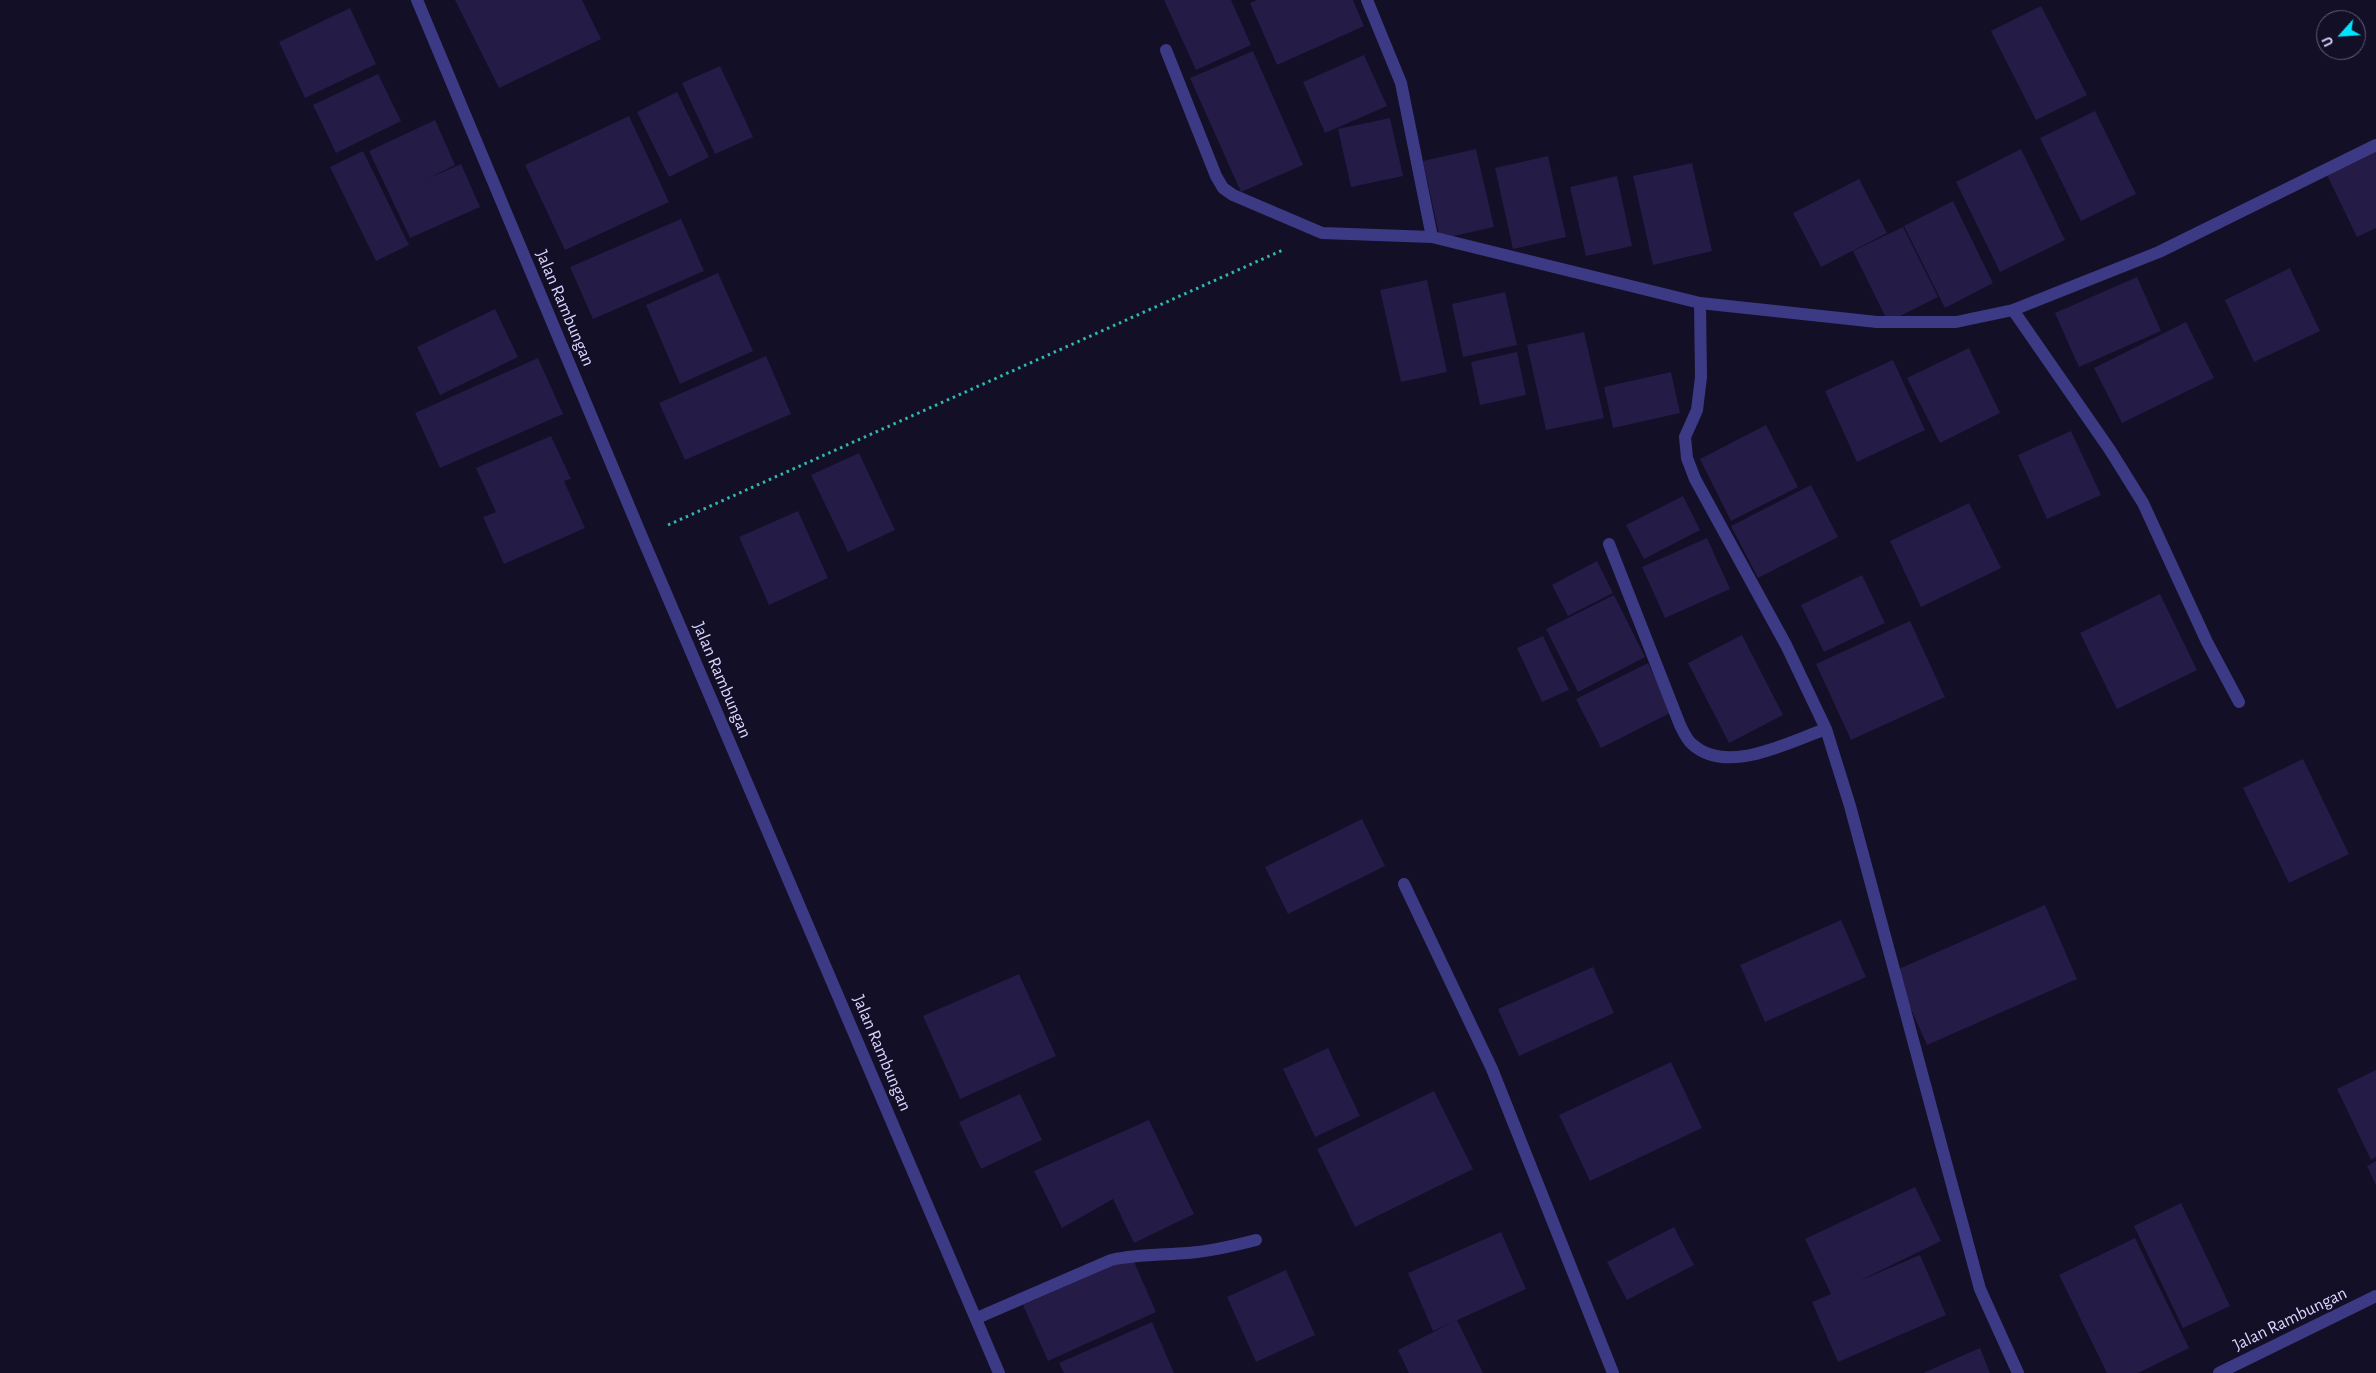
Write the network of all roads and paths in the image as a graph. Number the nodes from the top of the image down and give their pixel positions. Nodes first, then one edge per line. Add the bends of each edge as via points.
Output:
1 (417, 0) edge
2 (1367, 0) edge
3 (1166, 50) dead end
4 (2376, 145) edge
5 (1322, 233) junction
6 (1432, 237) junction
7 (1700, 304) junction
8 (2013, 310) junction
9 (642, 537) junction
10 (1609, 544) dead end
11 (2239, 702) dead end
12 (1826, 729) junction
13 (1404, 884) dead end
14 (1256, 1240) dead end
15 (2376, 1296) edge
16 (977, 1318) junction
17 (999, 1373) edge
18 (1613, 1373) edge
19 (2018, 1373) edge
20 (2218, 1373) edge

1 - 9 street, Jalan Rambungan
2 - 6 street via 1401,83
3 - 5 street via 1223,188
4 - 8 street via 2159,252
5 - 6 street
5 - 9 path
6 - 7 street
7 - 8 street via 1877,322 1956,322
7 - 12 street via 1700,377 1697,410 1685,437 1687,458 1695,480 1786,645
8 - 11 street via 2110,450 2142,503
9 - 16 street, Jalan Rambungan
10 - 12 street via 1680,725 1691,744 1706,754 1741,758
12 - 19 street via 1850,806 1980,1289
13 - 18 street via 1492,1069
14 - 16 street via 1228,1248 1130,1255 1111,1260
15 - 20 street, Jalan Rambungan
16 - 17 street, Jalan Rambungan

